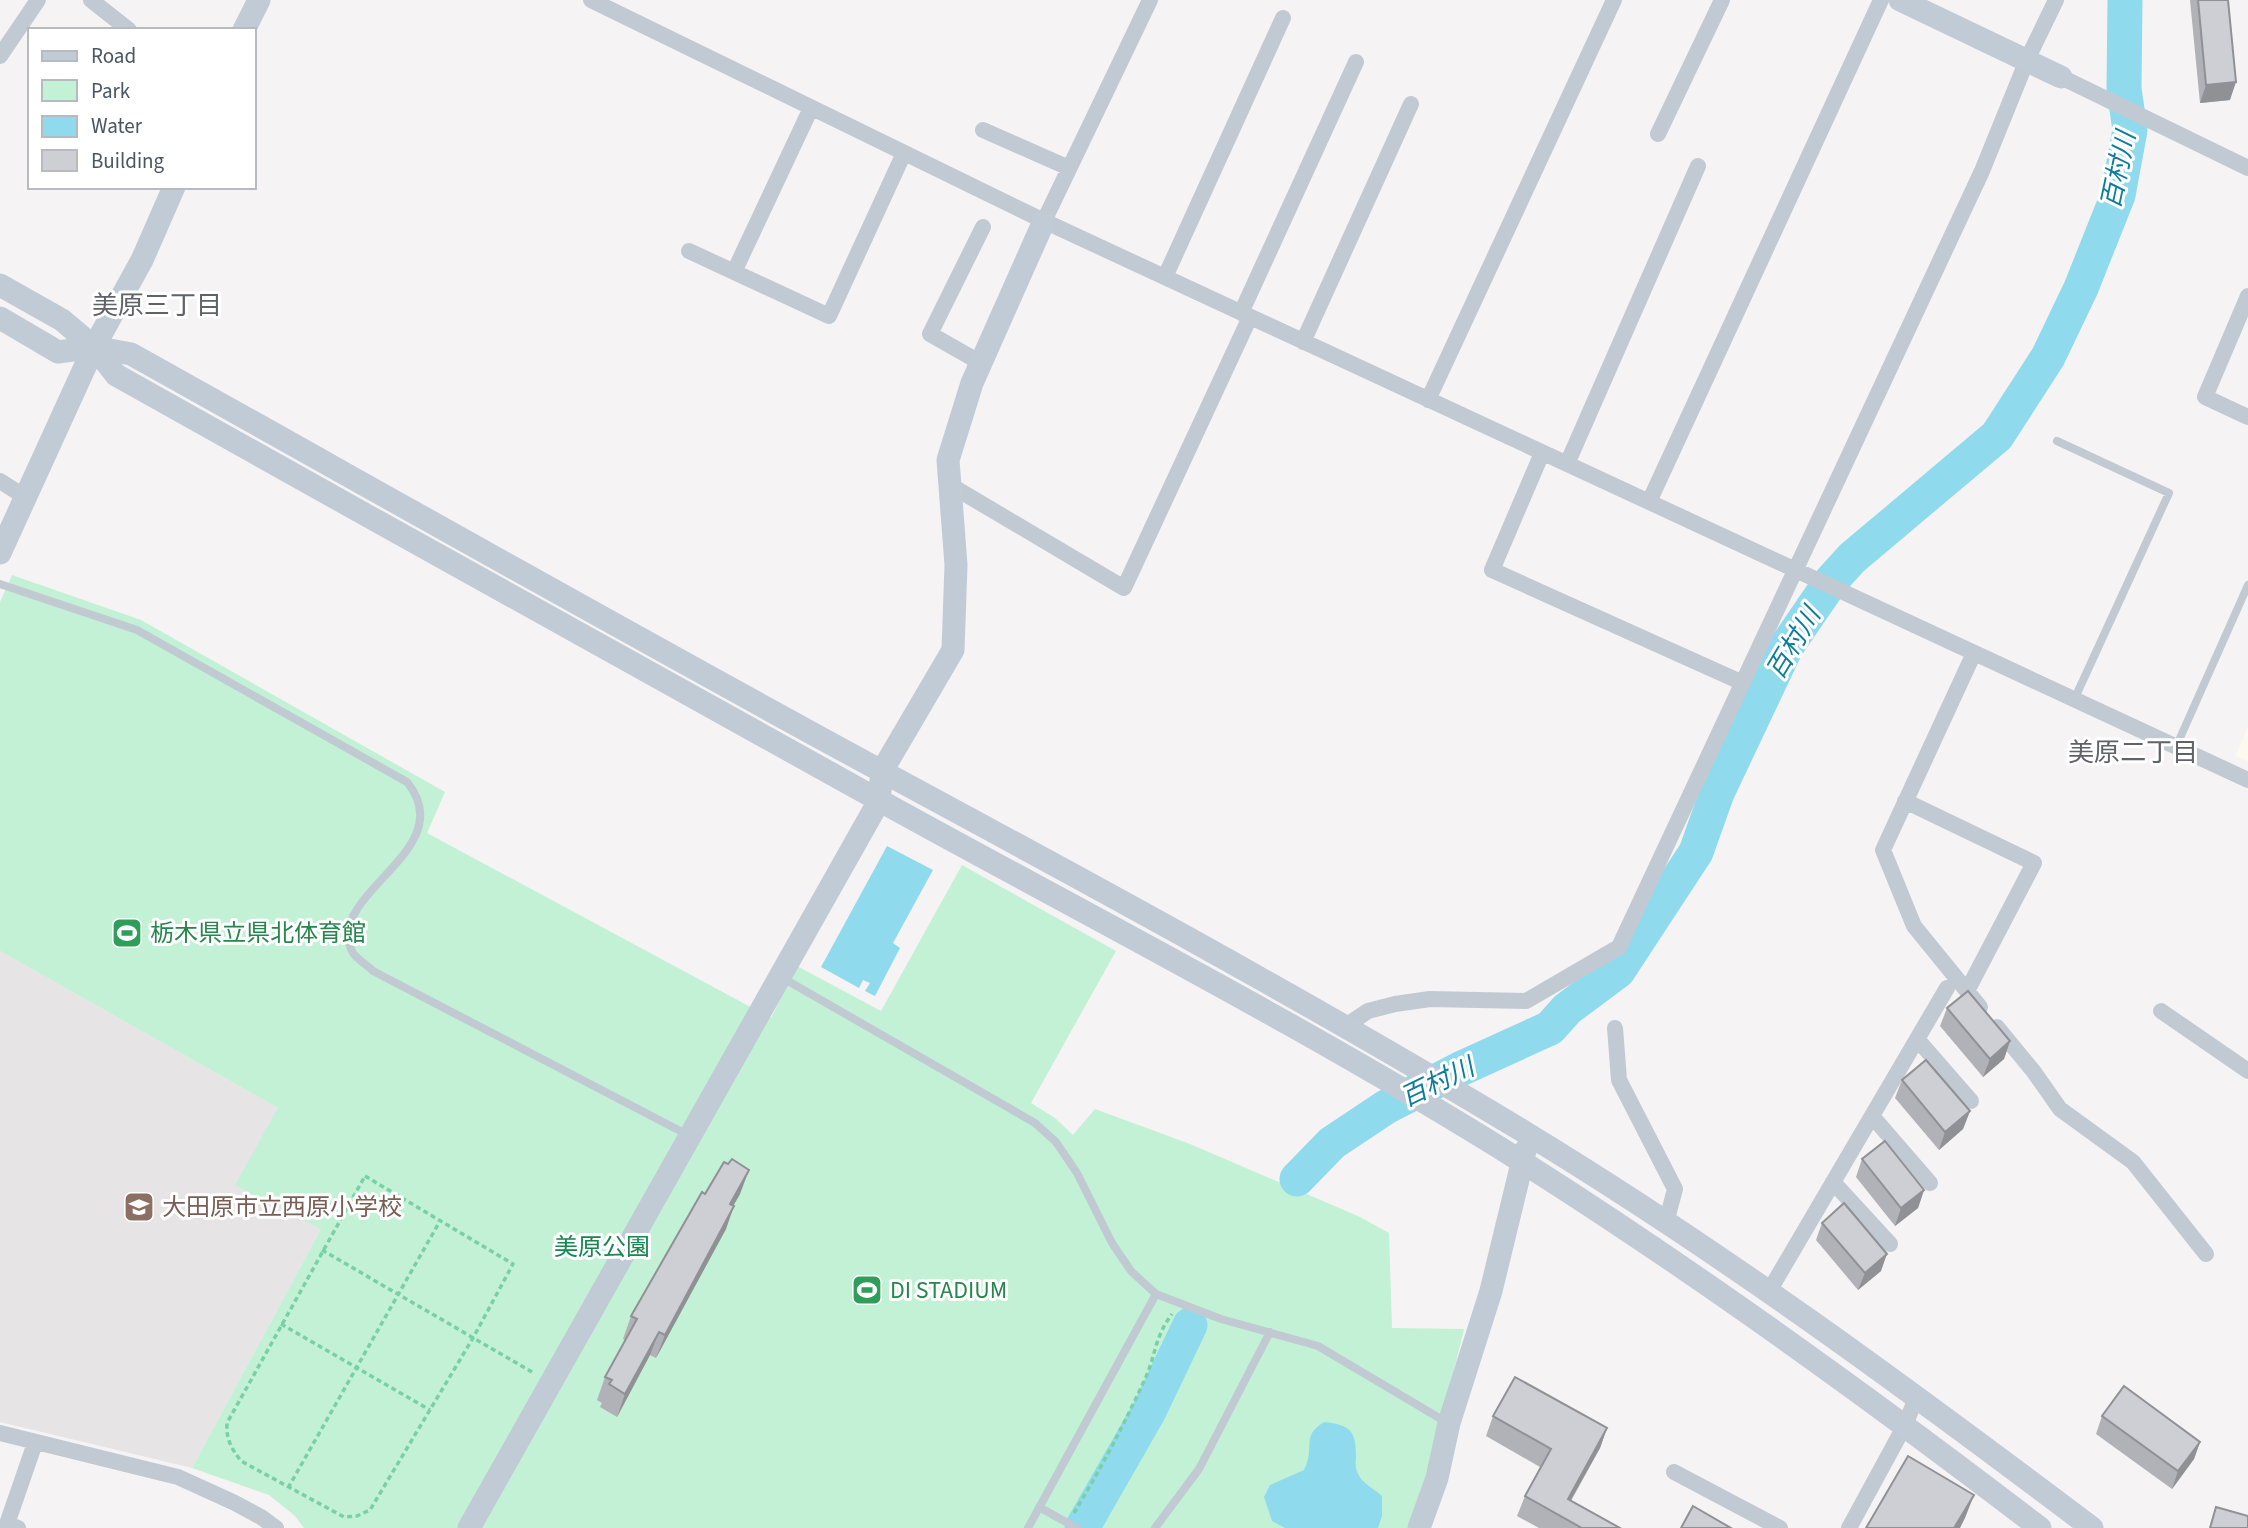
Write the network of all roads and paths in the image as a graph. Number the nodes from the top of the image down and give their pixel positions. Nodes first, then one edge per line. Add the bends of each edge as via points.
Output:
1 (38, 0) edge
2 (91, 0) edge
3 (258, 0) edge
4 (591, 0) edge
5 (1150, 0) edge
6 (1614, 0) edge
7 (1722, 0) edge
8 (1881, 0) edge
9 (1900, 0) edge
10 (2056, 0) edge
11 (108, 6) edge
12 (1283, 18) dead end
13 (127, 28) edge
14 (245, 28) edge
15 (0, 56) edge
16 (2028, 60) junction
17 (1356, 62) dead end
18 (2061, 76) joint
19 (1411, 104) dead end
20 (811, 108) junction
21 (983, 130) dead end
22 (1658, 134) dead end
23 (904, 153) junction
24 (1698, 166) dead end
25 (1069, 168) junction
26 (2248, 168) edge
27 (172, 189) edge
28 (1044, 221) junction
29 (983, 227) dead end
30 (690, 251) dead end
31 (734, 272) junction
32 (1165, 277) junction
33 (0, 285) edge
34 (2248, 296) edge
35 (1246, 315) junction
36 (0, 318) edge
37 (1304, 342) junction
38 (93, 347) junction
39 (981, 363) junction
40 (1428, 400) junction
41 (2248, 417) edge
42 (2057, 441) dead end
43 (1542, 453) junction
44 (1567, 464) junction
45 (0, 481) edge
46 (950, 485) junction
47 (25, 497) junction
48 (1649, 502) junction
49 (0, 554) edge
50 (1796, 570) junction
51 (0, 583) edge
52 (2248, 585) edge
53 (1974, 653) junction
54 (1743, 683) junction
55 (2074, 700) junction
56 (2176, 747) junction
57 (882, 771) junction
58 (2248, 780) edge
59 (1905, 800) junction
60 (879, 801) junction
61 (779, 975) junction
62 (1947, 988) dead end
63 (1967, 991) junction
64 (2161, 1011) dead end
65 (1345, 1027) junction
66 (1615, 1028) dead end
67 (1917, 1040) junction
68 (2248, 1071) edge
69 (1971, 1101) dead end
70 (1872, 1116) junction
71 (1529, 1135) junction
72 (691, 1137) junction
73 (1522, 1162) junction
74 (1833, 1182) junction
75 (1930, 1183) dead end
76 (440, 1221) junction
77 (1666, 1223) junction
78 (1890, 1244) dead end
79 (322, 1250) junction
80 (2206, 1254) dead end
81 (398, 1293) junction
82 (1768, 1293) junction
83 (1157, 1294) junction
84 (1179, 1304) junction
85 (281, 1324) junction
86 (1270, 1332) junction
87 (473, 1338) junction
88 (356, 1367) junction
89 (551, 1383) junction
90 (1917, 1396) junction
91 (430, 1410) junction
92 (1449, 1423) junction
93 (1905, 1425) junction
94 (0, 1433) edge
95 (35, 1443) junction
96 (1674, 1472) dead end
97 (288, 1488) junction
98 (1040, 1507) junction
99 (1072, 1517) dead end
100 (474, 1524) edge
101 (18, 1528) edge
102 (276, 1528) edge
103 (1028, 1528) edge
104 (1077, 1528) edge
105 (1155, 1528) edge
106 (1419, 1528) edge
107 (1780, 1528) edge
108 (1849, 1528) edge
109 (2040, 1528) edge
110 (2092, 1528) edge

1 - 15 street
2 - 11 street
3 - 14 street
4 - 20 street
5 - 25 street
6 - 40 street
7 - 22 street
8 - 48 street
9 - 16 street
10 - 16 street
11 - 13 street
12 - 32 street
16 - 18 street
16 - 50 street via 1982,171
17 - 35 street
18 - 26 street
19 - 37 street
20 - 23 street
20 - 31 street
21 - 25 street
23 - 28 street
23 - 31 street via 829,316
24 - 44 street
25 - 28 street
27 - 38 street via 142,260
28 - 32 street
28 - 39 street
29 - 39 street via 930,334
30 - 31 street
32 - 35 street
33 - 38 street via 62,320
34 - 41 street via 2205,397
35 - 37 street
35 - 46 street via 1124,587
36 - 38 street via 58,352
37 - 40 street
38 - 47 street
38 - 57 street via 131,354
38 - 60 street via 116,376
39 - 46 street via 947,460
40 - 43 street
42 - 55 lane via 2169,493
43 - 44 street
43 - 54 street via 1492,570
44 - 48 street
45 - 47 street
46 - 57 street via 956,565 953,650
47 - 49 street
48 - 50 street
50 - 53 street
50 - 54 street
51 - 72 lane via 137,630 407,782 421,808 415,834 351,918 351,952 373,971
52 - 56 lane
53 - 55 street
53 - 59 street
54 - 65 street via 1619,947 1526,1001 1430,999 1395,1004 1368,1010
55 - 56 street
56 - 58 street
57 - 60 street
57 - 65 street
59 - 63 street via 1882,850 1914,926
59 - 63 street via 2034,863
60 - 61 street
60 - 73 street via 1056,895
61 - 72 street
61 - 83 lane via 1035,1123 1056,1142 1077,1173 1131,1271
62 - 67 street
63 - 80 street via 2060,1109 2133,1161
64 - 68 street
65 - 71 street
66 - 77 street via 1619,1080 1675,1189
67 - 69 street
67 - 70 street
70 - 74 street
70 - 75 street
71 - 73 street
71 - 77 street
72 - 89 street
73 - 92 street via 1491,1291
73 - 93 street via 1674,1261
74 - 78 street
74 - 82 street
76 - 79 path via 365,1176
76 - 81 path
76 - 87 path via 513,1264
77 - 82 street
79 - 81 path
79 - 85 path
81 - 87 path
81 - 88 path
82 - 90 street
83 - 84 lane
83 - 98 lane
84 - 86 lane
84 - 99 path via 1156,1341 1147,1374 1122,1427
85 - 88 path
85 - 97 path via 227,1423 226,1435 241,1461
86 - 92 lane via 1318,1346
86 - 105 lane via 1199,1469
87 - 89 path
87 - 91 path
88 - 91 path
88 - 97 path
89 - 100 street
90 - 93 street
90 - 110 street
91 - 97 path via 370,1510 344,1517
92 - 106 street via 1437,1478
93 - 108 street
93 - 109 street
94 - 95 street
95 - 101 street via 7,1524
95 - 102 street via 178,1477
96 - 107 street
98 - 103 lane
98 - 104 lane, bridge

